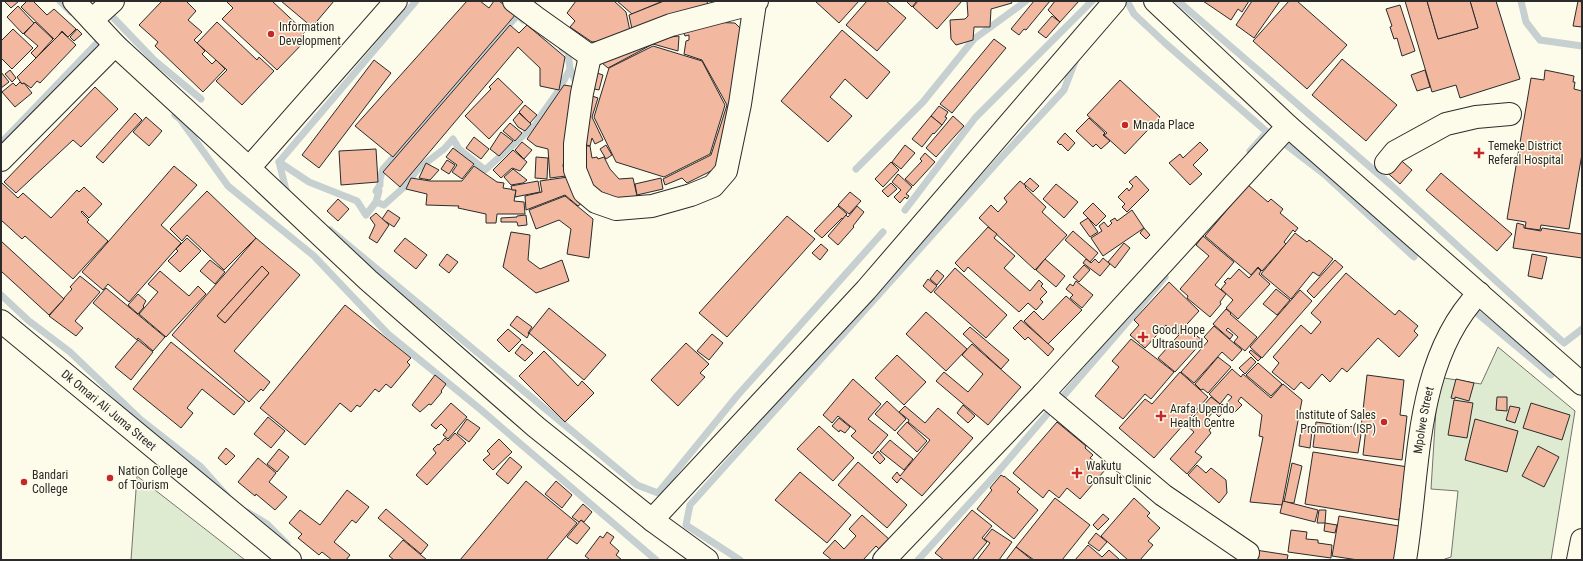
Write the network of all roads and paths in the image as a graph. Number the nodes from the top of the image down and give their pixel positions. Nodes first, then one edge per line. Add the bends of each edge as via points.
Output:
1 (74, 1) edge
2 (113, 1) edge
3 (396, 1) edge
4 (514, 1) edge
5 (1116, 1) edge
6 (1155, 1) edge
7 (756, 2) edge
8 (92, 20) junction
9 (114, 45) junction
10 (590, 56) junction
11 (1510, 114) dead end
12 (1288, 126) junction
13 (1, 160) edge
14 (1386, 163) dead end
15 (249, 168) junction
16 (1479, 293) junction
17 (1, 321) edge
18 (1582, 384) edge
19 (1042, 394) junction
20 (652, 520) junction
21 (1582, 540) edge
22 (1248, 553) dead end
23 (290, 560) edge
24 (706, 560) edge
25 (884, 560) edge
26 (1405, 560) edge
27 (1578, 560) edge

1 - 8 street
2 - 8 street
3 - 15 street
4 - 10 street
5 - 20 street via 866,290
6 - 12 street
7 - 10 street via 671,25
7 - 10 street via 740,104 726,171 713,186 691,195 652,206 616,209 596,202 584,192 575,170 575,144
8 - 9 street
9 - 13 street
9 - 15 street
11 - 14 street via 1476,117 1446,124 1395,152
12 - 16 street
12 - 19 street
15 - 20 street via 368,280 536,427
16 - 18 street
16 - 26 street, Mpolwe Street via 1466,306 1445,343 1431,381 1421,433
17 - 23 street, Dk Omari Ali Juma Street
19 - 22 street via 1163,495
19 - 25 street
20 - 24 street
21 - 27 street

